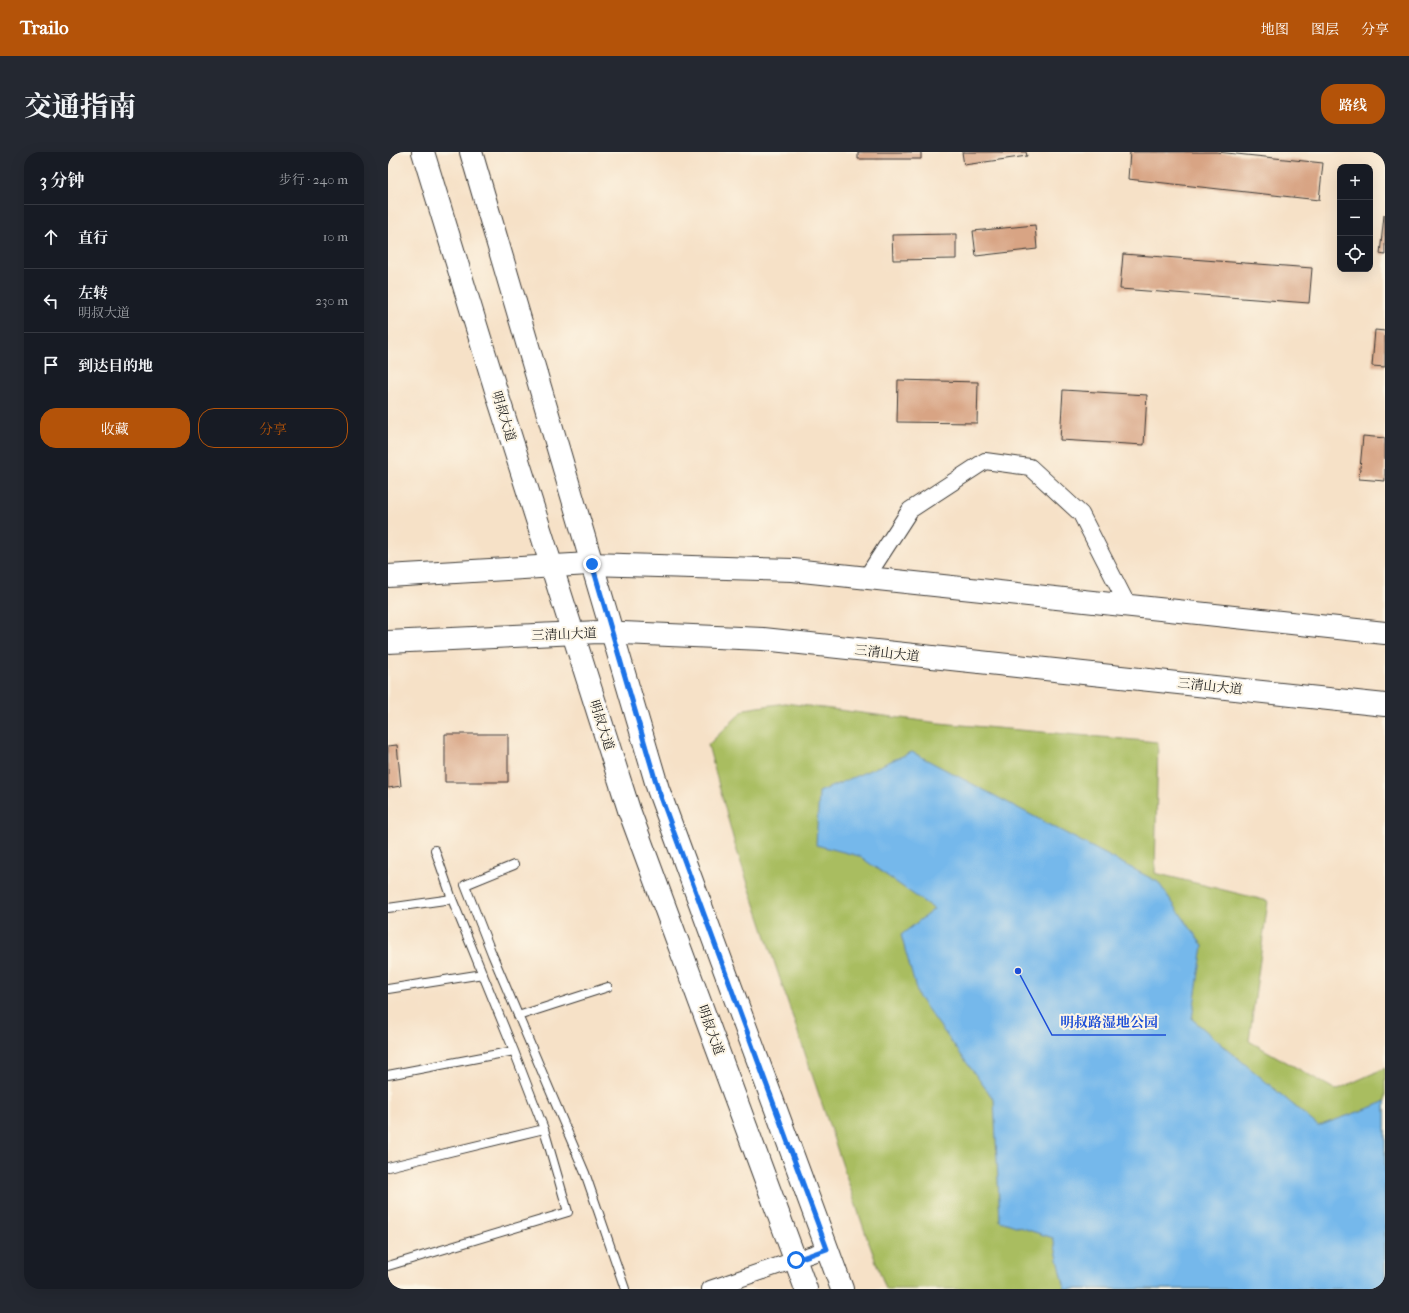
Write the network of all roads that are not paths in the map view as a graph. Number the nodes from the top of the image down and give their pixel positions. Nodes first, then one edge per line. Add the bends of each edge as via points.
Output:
1 (423, 152) edge
2 (471, 152) edge
3 (592, 564) junction
4 (552, 567) junction
5 (388, 576) edge
6 (866, 578) junction
7 (1128, 606) junction
8 (612, 633) junction
9 (1385, 633) edge
10 (573, 634) junction
11 (388, 642) edge
12 (1385, 705) edge
13 (435, 850) dead end
14 (514, 865) dead end
15 (452, 899) junction
16 (388, 908) edge
17 (483, 974) junction
18 (608, 987) dead end
19 (388, 989) edge
20 (518, 1016) junction
21 (514, 1051) junction
22 (388, 1075) edge
23 (544, 1129) junction
24 (388, 1166) edge
25 (827, 1249) junction
26 (796, 1260) junction
27 (388, 1266) edge
28 (625, 1289) edge
29 (710, 1289) edge
30 (806, 1289) edge
31 (842, 1289) edge

1 - 4 main road, 明叔大道
2 - 3 main road
3 - 4 main road
3 - 6 main road via 793,570
3 - 8 main road
4 - 5 main road
4 - 10 main road, 明叔大道
6 - 7 main road
6 - 7 street via 910,510 986,461 1030,467 1081,514
7 - 9 main road
8 - 10 main road, 三清山大道
8 - 12 main road, 三清山大道 via 763,639
8 - 25 main road via 658,789
10 - 11 main road, 三清山大道
10 - 26 main road, 明叔大道 via 629,810
13 - 15 lane
14 - 20 lane via 465,885
15 - 16 lane
15 - 17 lane
17 - 19 lane
17 - 21 lane
18 - 20 lane
20 - 28 lane via 585,1173
21 - 22 lane
21 - 23 lane
23 - 24 lane
23 - 27 lane via 568,1212
25 - 26 street
25 - 31 main road
26 - 29 street
26 - 30 main road, 明叔大道

